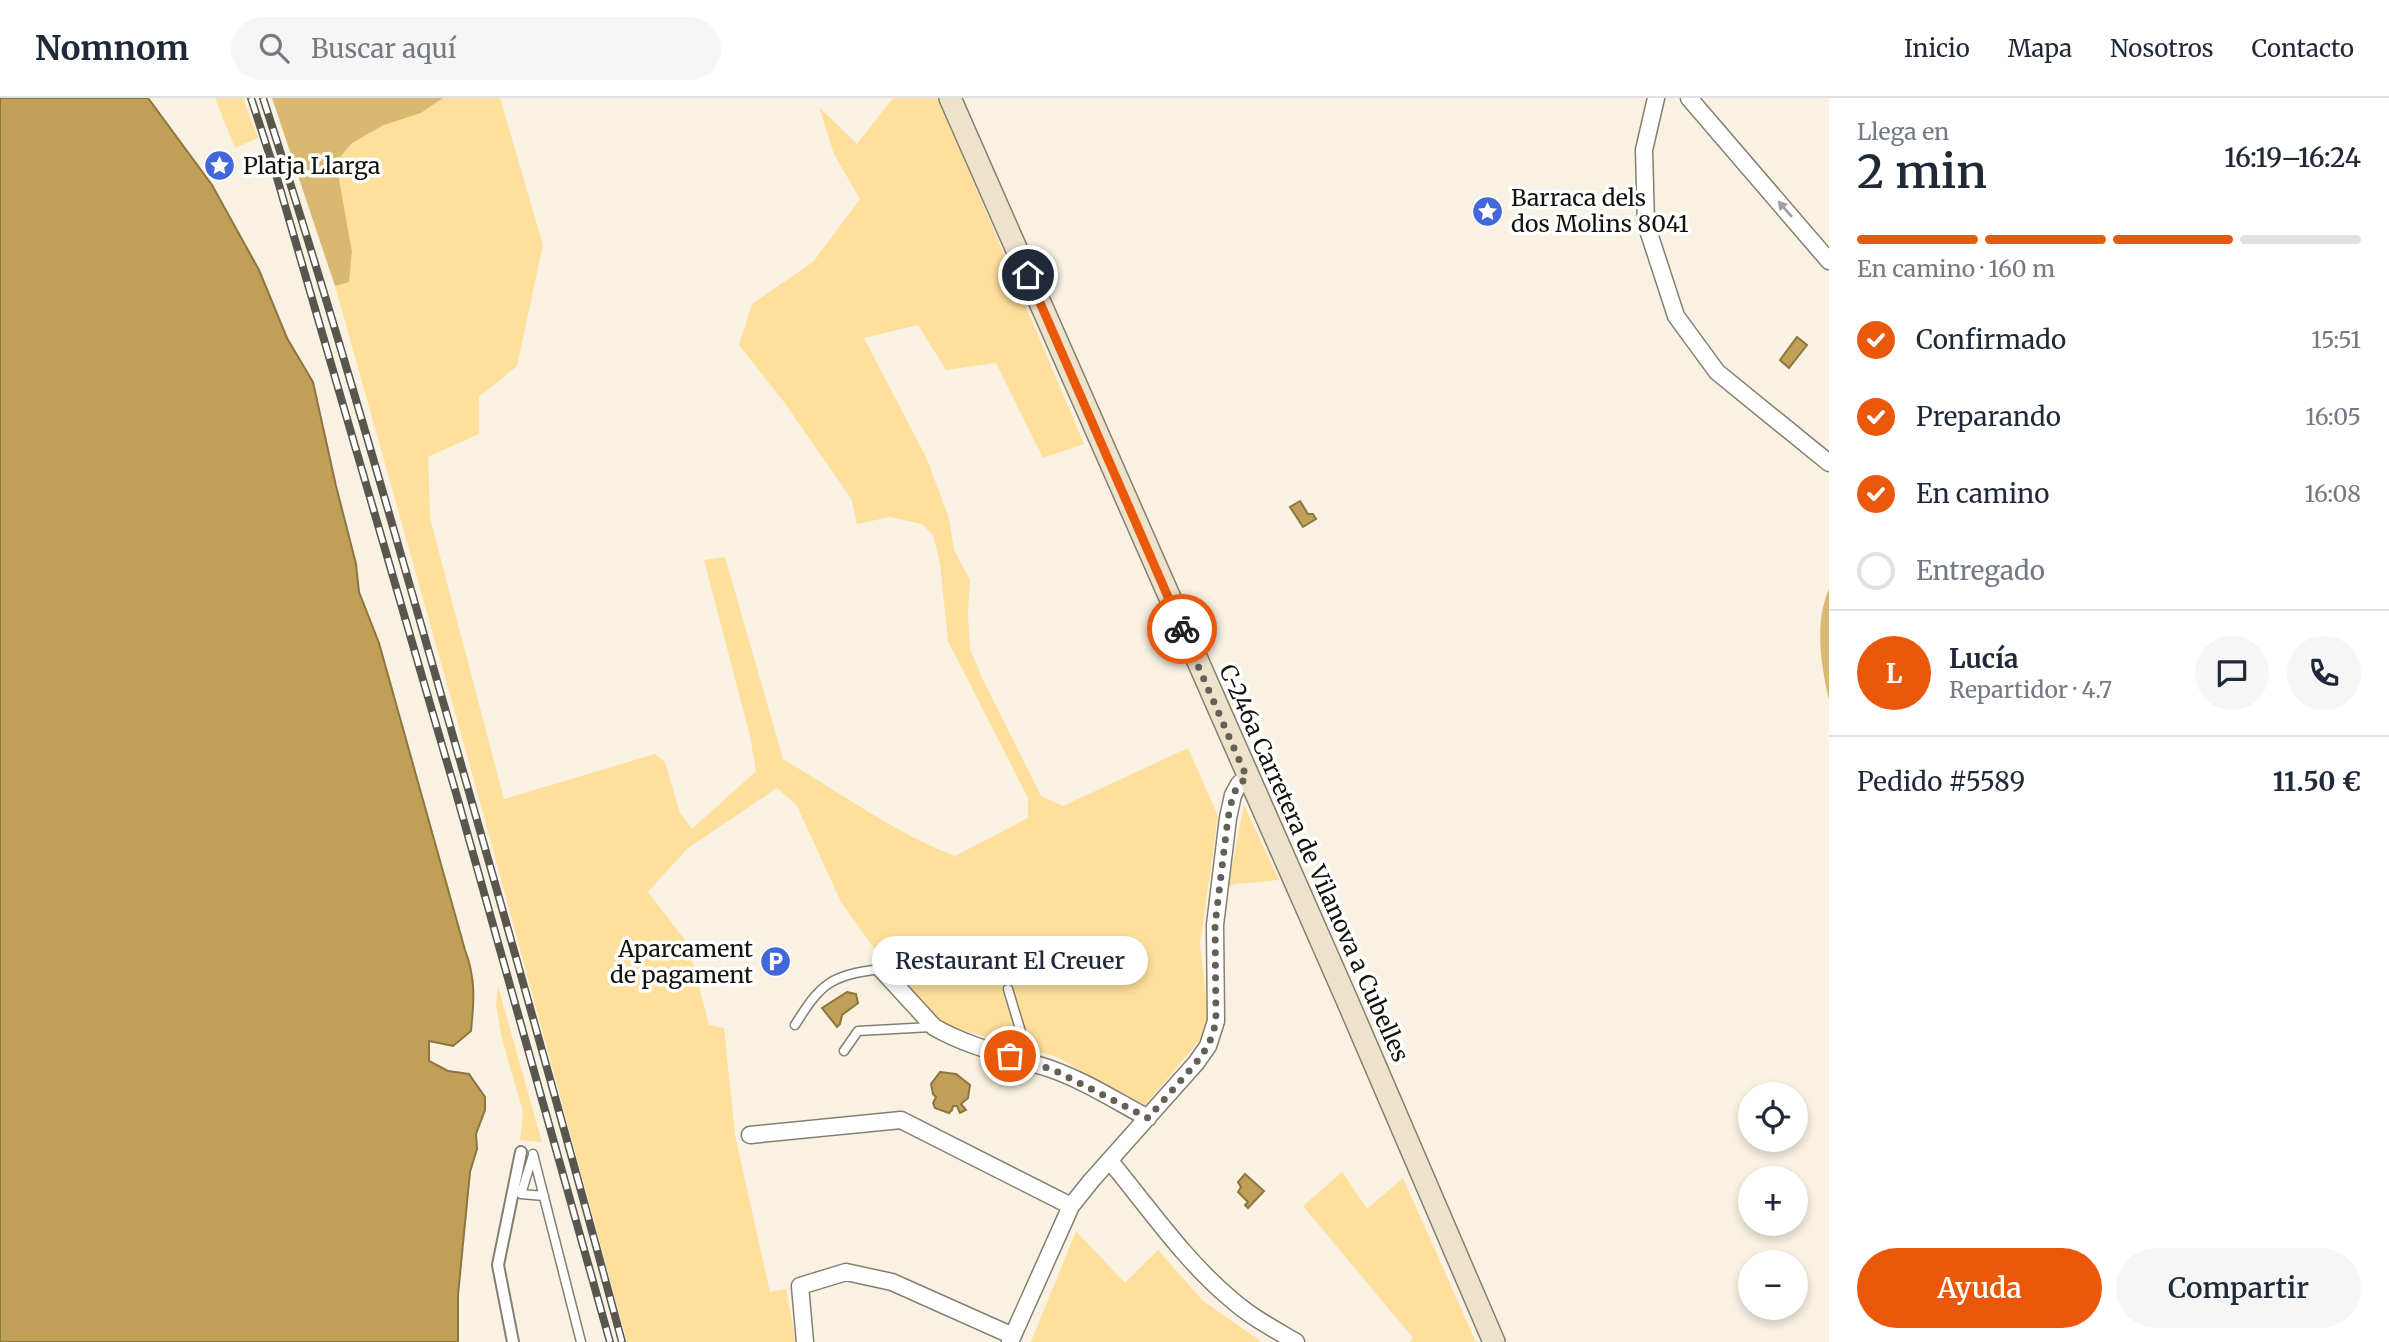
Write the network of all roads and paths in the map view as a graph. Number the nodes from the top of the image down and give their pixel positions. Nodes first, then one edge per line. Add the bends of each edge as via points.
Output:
1 (950, 98) edge
2 (1656, 98) edge
3 (1689, 98) edge
4 (1829, 261) edge
5 (1829, 463) edge
6 (1247, 778) junction
7 (881, 969) joint
8 (1008, 989) dead end
9 (795, 1025) dead end
10 (934, 1027) junction
11 (844, 1051) dead end
12 (1030, 1062) junction
13 (1148, 1118) junction
14 (750, 1135) dead end
15 (527, 1153) junction
16 (1110, 1161) junction
17 (544, 1196) junction
18 (1071, 1206) junction
19 (1011, 1339) edge
20 (513, 1342) edge
21 (581, 1342) edge
22 (806, 1342) edge
23 (1296, 1342) edge
24 (1494, 1342) edge

1 - 6 main road, C-246a Carretera de Vilanova a Cubelles
2 - 5 street via 1644,150 1646,224 1676,316 1717,372
4 -> 3 street
6 - 13 street via 1233,795 1228,818 1215,925 1213,1033 1196,1063
6 - 24 main road, C-246a Carretera de Vilanova a Cubelles
7 - 9 lane via 834,979
7 - 10 street
8 - 12 lane
10 - 11 lane via 858,1031
10 - 12 street via 971,1045
12 - 13 street
13 - 16 street
14 - 18 street via 901,1120
15 - 17 lane
15 - 17 lane via 521,1194
15 - 20 street via 498,1265
16 - 18 street
16 - 23 street via 1202,1272 1246,1312
17 - 21 lane
18 - 19 street
19 - 22 street via 891,1282 846,1272 800,1286

